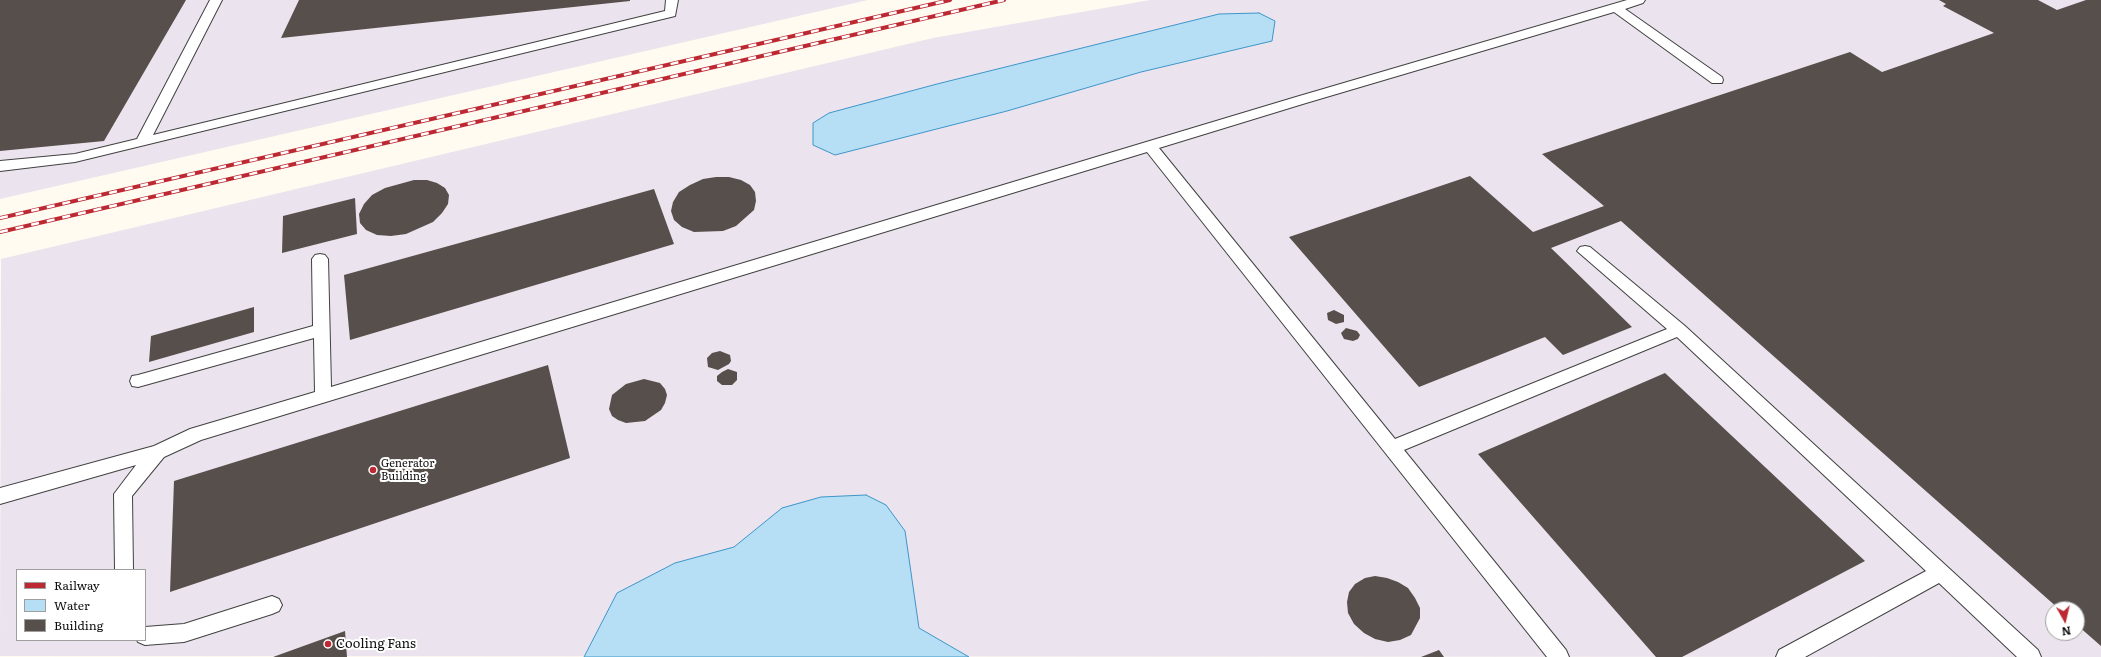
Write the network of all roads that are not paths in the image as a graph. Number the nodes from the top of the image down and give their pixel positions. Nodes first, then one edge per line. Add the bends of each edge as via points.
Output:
1 (216, 0) edge
2 (672, 0) edge
3 (1639, 0) edge
4 (1616, 8) junction
5 (1717, 80) dead end
6 (142, 142) junction
7 (1150, 146) junction
8 (0, 166) edge
9 (1585, 250) dead end
10 (320, 260) dead end
11 (322, 330) junction
12 (1679, 330) junction
13 (138, 381) dead end
14 (323, 397) junction
15 (1391, 448) junction
16 (158, 452) junction
17 (0, 496) edge
18 (124, 569) edge
19 (1940, 573) junction
20 (272, 605) dead end
21 (146, 636) edge
22 (1559, 657) edge
23 (1786, 657) edge
24 (2031, 657) edge

1 - 6 lane
2 - 6 lane via 671,14
3 - 4 lane
4 - 5 lane
4 - 7 lane
6 - 8 lane via 75,158
7 - 14 lane
7 - 15 lane
9 - 12 lane
10 - 11 lane
11 - 13 lane
11 - 14 lane
12 - 15 lane
12 - 19 lane
14 - 16 lane via 196,434
15 - 22 lane
16 - 17 lane
16 - 18 lane via 123,494
19 - 23 lane
19 - 24 lane
20 - 21 lane via 184,633

